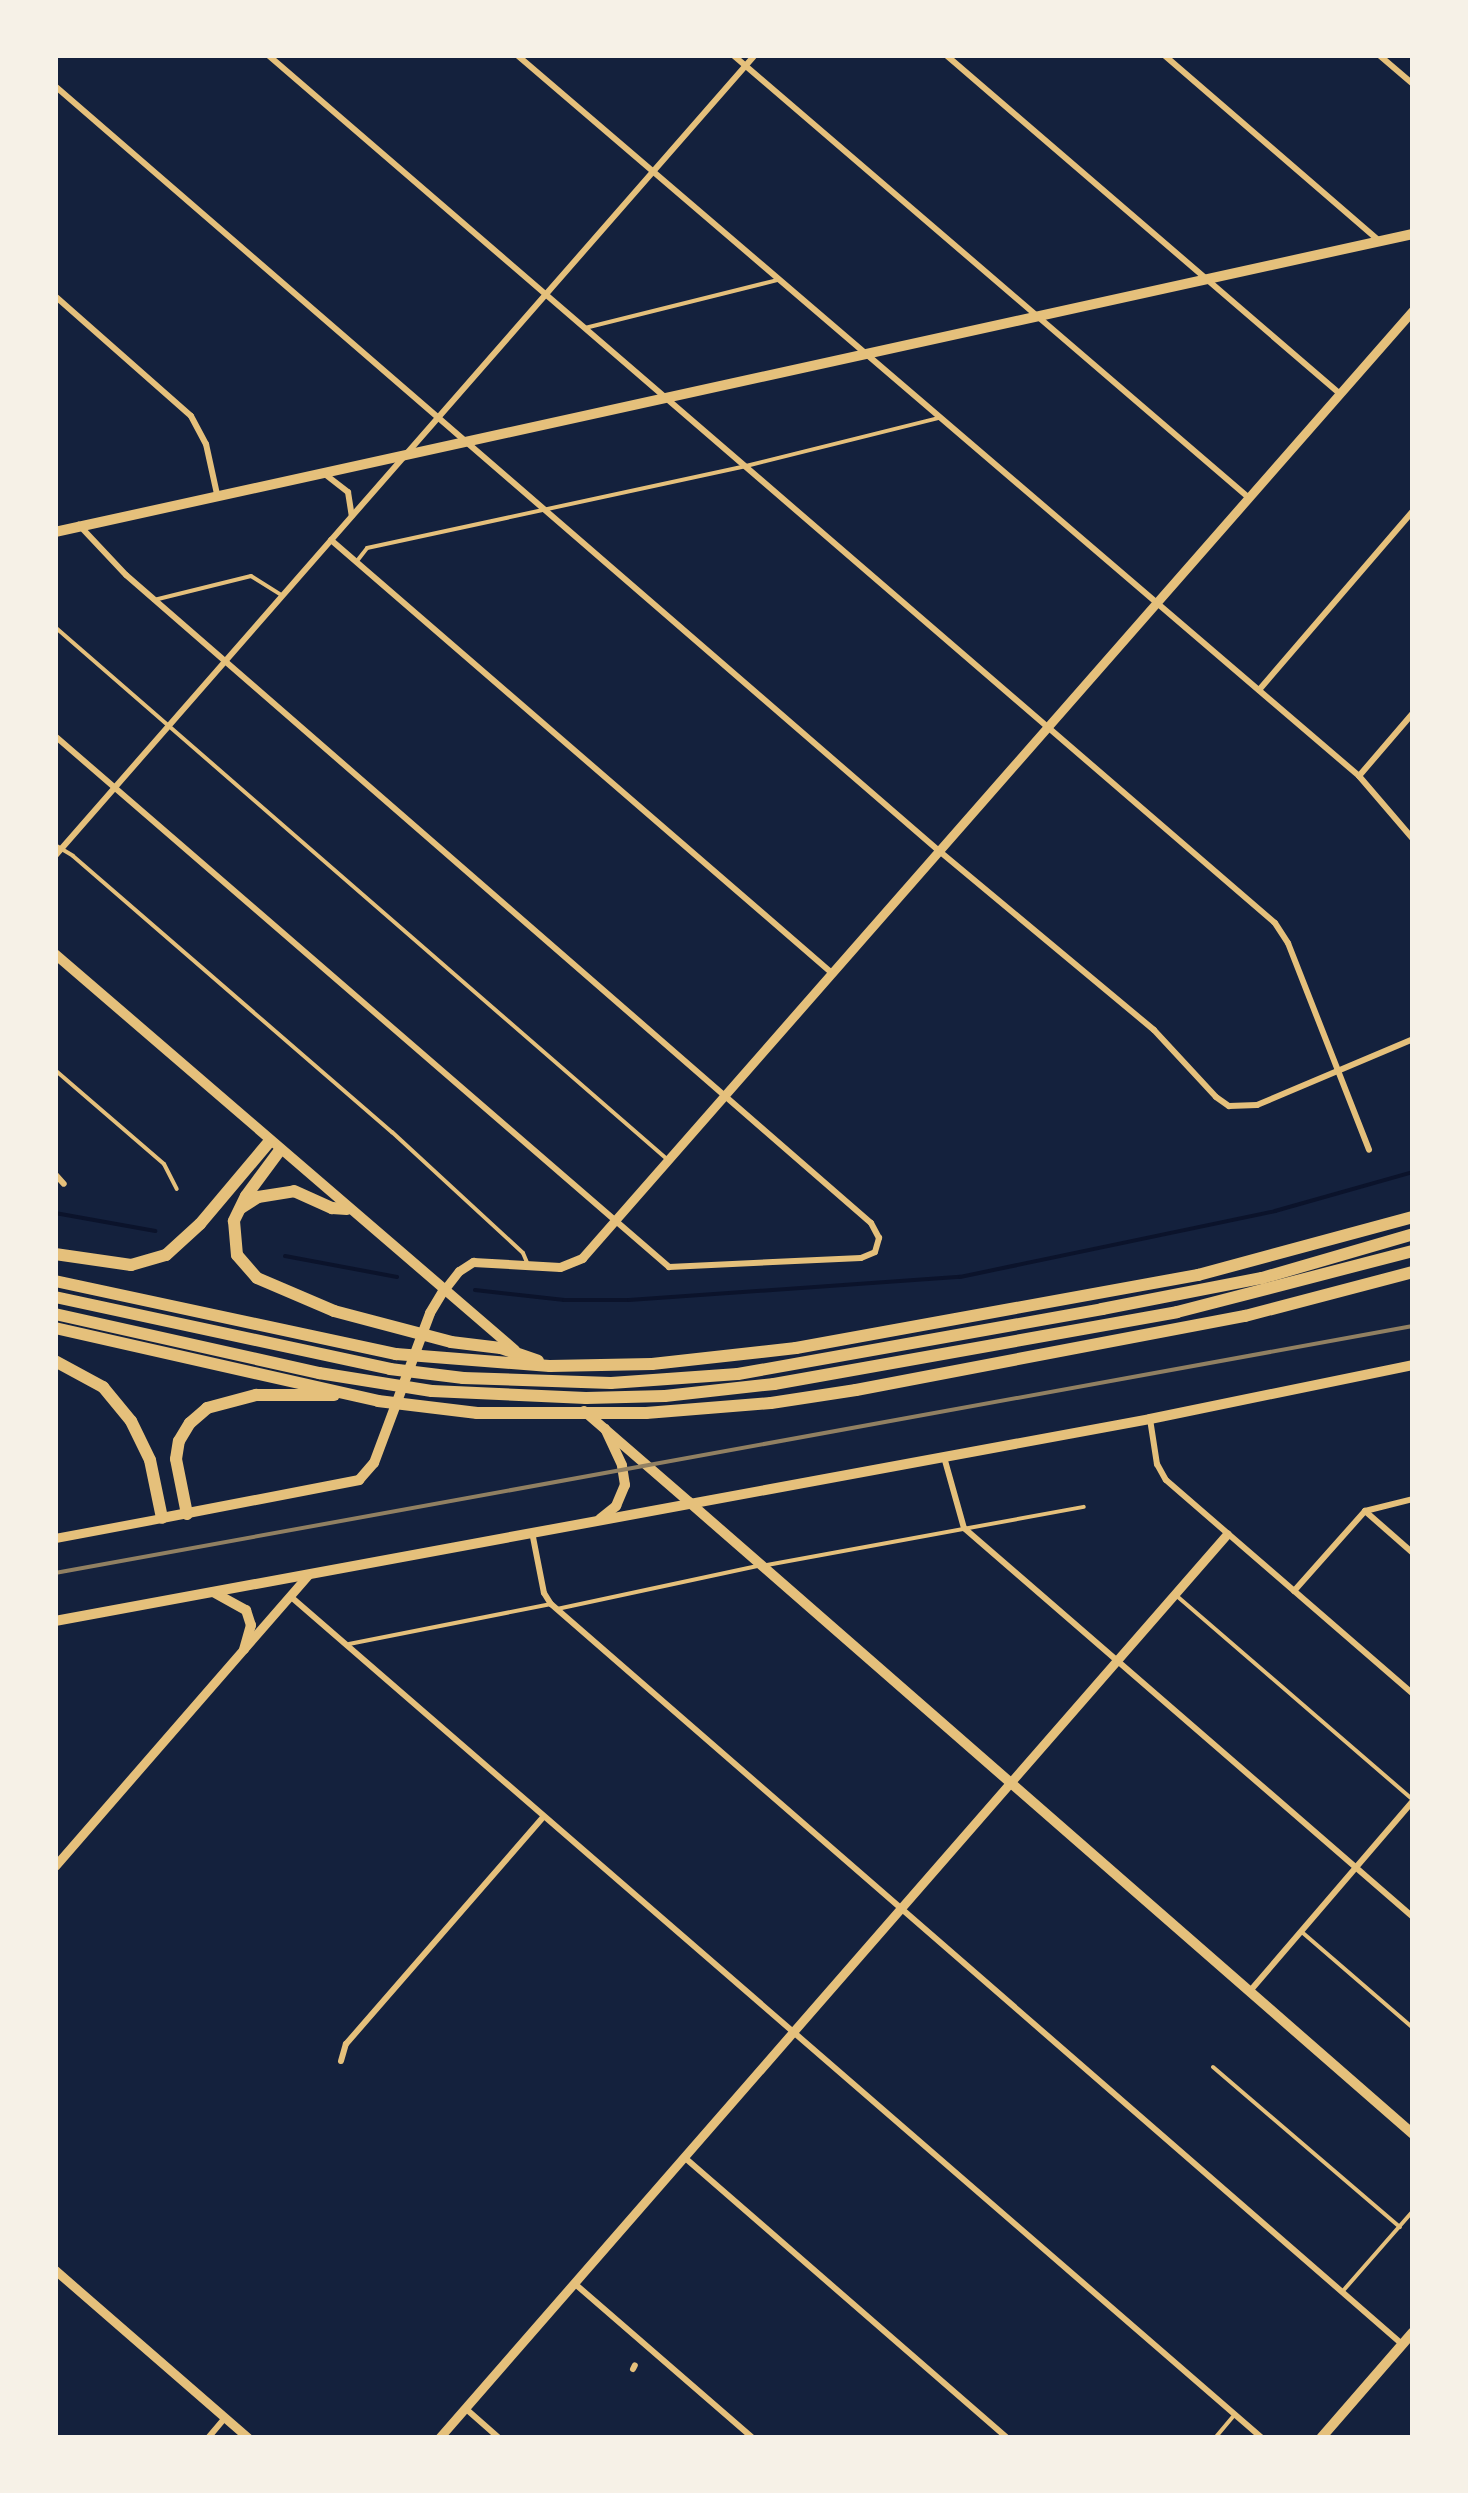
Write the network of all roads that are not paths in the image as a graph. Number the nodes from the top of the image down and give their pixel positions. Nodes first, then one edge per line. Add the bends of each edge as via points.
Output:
1 (268, 55) edge
2 (517, 55) edge
3 (734, 55) edge
4 (754, 55) edge
5 (946, 55) edge
6 (1164, 55) edge
7 (1379, 55) edge
8 (746, 66) junction
9 (1413, 84) edge
10 (55, 86) edge
11 (652, 173) junction
12 (1410, 236) edge
13 (1378, 240) junction
14 (1204, 279) junction
15 (778, 280) junction
16 (55, 296) edge
17 (548, 296) junction
18 (1413, 310) edge
19 (1036, 316) junction
20 (585, 328) junction
21 (865, 354) junction
22 (1339, 394) junction
23 (666, 397) junction
24 (939, 418) junction
25 (438, 420) junction
26 (466, 440) junction
27 (410, 451) junction
28 (746, 466) junction
29 (320, 473) junction
30 (218, 494) junction
31 (1248, 498) junction
32 (547, 510) junction
33 (1413, 511) edge
34 (352, 516) junction
35 (80, 526) junction
36 (56, 529) edge
37 (331, 540) junction
38 (357, 561) junction
39 (282, 596) junction
40 (154, 600) junction
41 (1156, 604) junction
42 (55, 627) edge
43 (224, 662) junction
44 (1258, 690) junction
45 (1413, 713) edge
46 (167, 727) junction
47 (1045, 728) junction
48 (55, 736) edge
49 (1358, 776) junction
50 (114, 787) junction
51 (1413, 839) edge
52 (57, 850) edge
53 (938, 850) junction
54 (55, 954) edge
55 (832, 973) junction
56 (1413, 1039) edge
57 (55, 1070) edge
58 (1338, 1070) junction
59 (724, 1096) junction
60 (275, 1146) junction
61 (1369, 1150) dead end
62 (668, 1160) junction
63 (55, 1174) edge
64 (64, 1184) dead end
65 (177, 1190) dead end
66 (239, 1209) junction
67 (348, 1209) junction
68 (1413, 1217) edge
69 (614, 1220) junction
70 (1413, 1234) edge
71 (1413, 1252) edge
72 (55, 1254) edge
73 (528, 1265) junction
74 (1413, 1272) edge
75 (55, 1281) edge
76 (444, 1290) junction
77 (55, 1298) edge
78 (55, 1314) edge
79 (55, 1328) edge
80 (55, 1361) edge
81 (1413, 1365) edge
82 (550, 1366) junction
83 (388, 1376) junction
84 (336, 1394) junction
85 (1150, 1419) junction
86 (605, 1429) junction
87 (944, 1456) junction
88 (1413, 1499) edge
89 (688, 1502) junction
90 (1084, 1507) dead end
91 (1365, 1511) junction
92 (187, 1514) junction
93 (162, 1518) junction
94 (596, 1521) junction
95 (964, 1528) junction
96 (532, 1532) junction
97 (1226, 1534) junction
98 (55, 1538) edge
99 (1413, 1553) edge
100 (758, 1566) junction
101 (309, 1574) junction
102 (212, 1591) junction
103 (1294, 1591) junction
104 (1174, 1594) junction
105 (290, 1596) junction
106 (554, 1607) junction
107 (55, 1621) edge
108 (346, 1644) junction
109 (244, 1649) junction
110 (1118, 1660) junction
111 (1413, 1694) edge
112 (1008, 1784) junction
113 (1413, 1800) edge
114 (543, 1817) junction
115 (55, 1866) edge
116 (1355, 1868) junction
117 (902, 1908) junction
118 (1413, 1918) edge
119 (1301, 1931) junction
120 (1250, 1991) junction
121 (1413, 2028) edge
122 (792, 2032) junction
123 (341, 2062) dead end
124 (1213, 2067) dead end
125 (1413, 2134) edge
126 (684, 2157) junction
127 (1413, 2211) edge
128 (1400, 2226) junction
129 (55, 2270) edge
130 (574, 2283) junction
131 (1342, 2292) junction
132 (1413, 2332) edge
133 (1402, 2344) junction
134 (465, 2408) junction
135 (1236, 2414) junction
136 (226, 2418) junction
137 (208, 2438) edge
138 (248, 2438) edge
139 (439, 2438) edge
140 (499, 2438) edge
141 (753, 2438) edge
142 (1007, 2438) edge
143 (1215, 2438) edge
144 (1262, 2438) edge
145 (1321, 2438) edge

1 - 17 street
2 - 11 street
3 - 8 street
4 - 8 street
5 - 14 street
6 - 13 street
7 - 9 street
8 - 11 street
8 - 19 street
10 - 25 street
11 - 15 street
11 - 17 street
12 - 13 main road
13 - 14 main road
14 - 19 main road
14 - 22 street
15 - 20 lane
15 - 21 street
16 - 30 street via 191,416 206,444
17 - 20 street
17 - 25 street
18 - 22 street
19 - 21 main road
19 - 31 street
20 - 23 street
21 - 23 main road
21 - 24 street
22 - 31 street
23 - 26 main road
23 - 28 street
24 - 28 lane
24 - 41 street
25 - 26 street
25 - 27 street
26 - 27 main road
26 - 32 street
27 - 29 main road
27 - 34 street
28 - 32 lane
28 - 47 street
29 - 30 main road
29 - 34 street via 348,492
30 - 35 main road
31 - 41 street
32 - 38 lane via 367,548
32 - 53 street
33 - 44 street
34 - 37 street
35 - 36 main road
35 - 40 street
37 - 38 street
37 - 39 street
38 - 55 street
39 - 40 lane via 252,576
39 - 43 street
40 - 43 street
41 - 44 street
41 - 47 street
42 - 46 lane
43 - 46 street
43 - 59 street
44 - 49 street
45 - 49 street
46 - 50 street
46 - 62 lane
47 - 53 street
47 - 58 street via 1275,923
48 - 50 street
49 - 51 street
50 - 52 street
50 - 69 street
52 - 73 lane via 392,1132 524,1253
53 - 55 street
53 - 58 street via 1154,1030 1186,1070 1229,1106 1257,1105
54 - 60 main road
55 - 59 street
56 - 58 street
57 - 65 lane via 164,1164
58 - 61 street
59 - 62 street
59 - 69 street via 870,1223 878,1247 861,1258 677,1269
60 - 66 highway
60 - 67 main road
60 - 72 highway via 166,1255 131,1265
62 - 69 street
63 - 64 street
66 - 67 highway via 258,1196 294,1191
66 - 82 highway via 237,1255 257,1278 334,1312 501,1348
67 - 76 main road
68 - 82 highway via 1198,1275 796,1348 700,1361
69 - 73 street via 572,1265
70 - 83 highway via 1262,1278 738,1374 611,1382
71 - 83 highway via 1178,1312 774,1384 628,1397 486,1396
73 - 76 street via 473,1262
74 - 84 highway via 1245,1316 772,1402 646,1413 476,1413
75 - 82 highway via 396,1354
76 - 86 main road
76 - 92 main road via 374,1463 359,1480
77 - 83 highway
78 - 83 highway via 319,1373
79 - 84 highway
80 - 93 highway via 103,1388 131,1421 150,1460
81 - 85 main road
84 - 92 highway via 256,1395 207,1408 190,1423 176,1459
85 - 87 main road
85 - 97 street via 1166,1480
86 - 89 main road
86 - 94 main road via 626,1485 616,1506
87 - 89 main road
87 - 95 street
88 - 91 street
89 - 94 main road
89 - 100 main road
90 - 95 lane
91 - 99 street
91 - 103 street
92 - 93 main road
93 - 98 street
94 - 96 main road
95 - 100 lane
95 - 110 street
96 - 101 main road
96 - 106 street via 544,1593
97 - 103 street
97 - 104 street
100 - 106 lane
100 - 112 main road
101 - 102 main road
101 - 105 street
102 - 107 main road
102 - 109 main road via 246,1610 251,1625
103 - 111 street
104 - 110 street
104 - 113 lane
105 - 108 street
105 - 109 street
106 - 108 lane
106 - 117 street
108 - 114 street
109 - 115 street
110 - 112 street
110 - 116 street
112 - 117 street
112 - 120 main road
113 - 116 street
114 - 122 street
114 - 123 street via 346,2044
116 - 118 street
116 - 119 street
117 - 122 street
117 - 131 street
119 - 120 street
119 - 121 lane
120 - 125 main road
122 - 126 street
122 - 135 street
124 - 128 lane
126 - 130 street
126 - 142 street
127 - 128 lane
128 - 131 lane
129 - 136 street
130 - 134 street
130 - 141 street
131 - 133 street
132 - 133 main road
133 - 145 main road
134 - 139 street
134 - 140 street
135 - 143 lane
135 - 144 street
136 - 137 street
136 - 138 street

